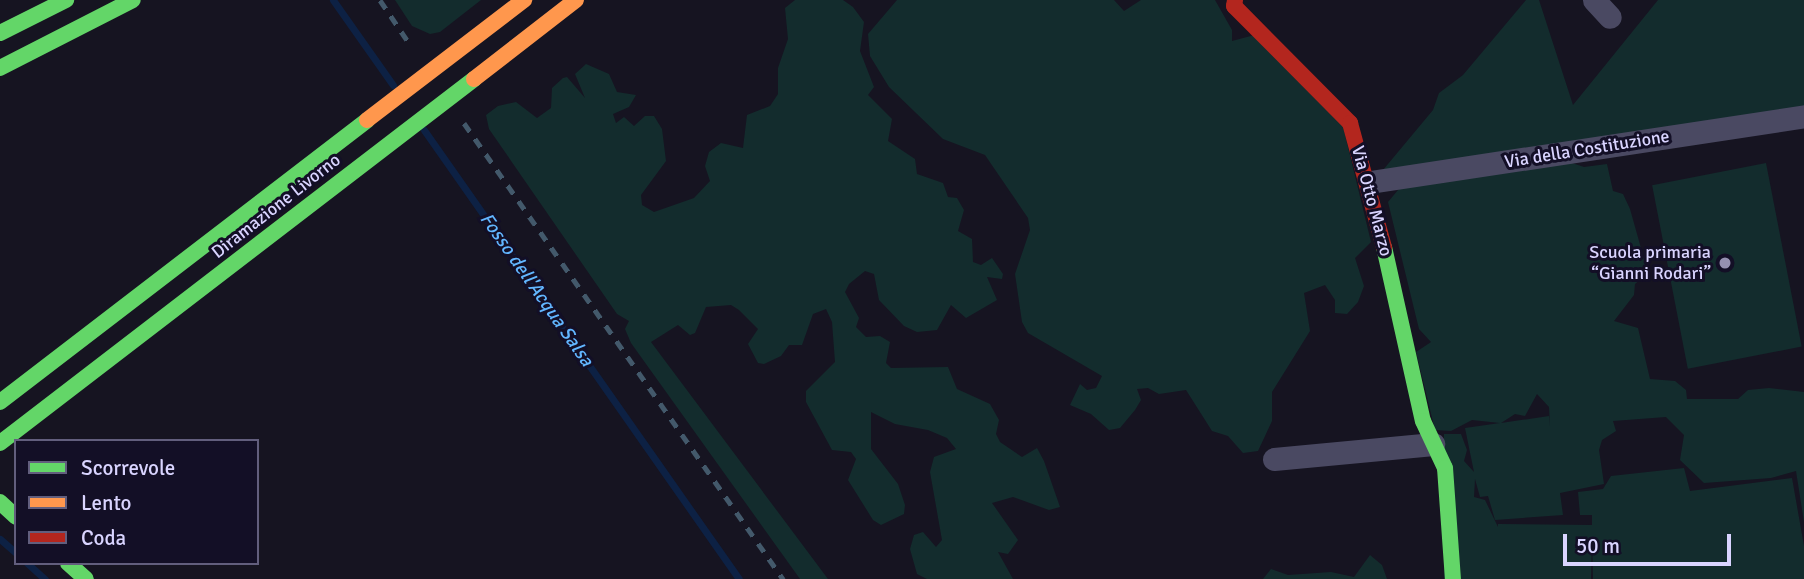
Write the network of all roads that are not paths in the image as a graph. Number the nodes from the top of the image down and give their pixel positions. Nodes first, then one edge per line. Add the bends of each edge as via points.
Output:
1 (66, 0) edge
2 (133, 0) edge
3 (524, 0) edge
4 (576, 0) edge
5 (1235, 0) edge
6 (1594, 0) edge
7 (1611, 17) dead end
8 (0, 33) edge
9 (0, 68) edge
10 (1804, 116) edge
11 (1370, 182) junction
12 (0, 402) edge
13 (0, 443) edge
14 (1433, 444) junction
15 (1273, 459) dead end
16 (0, 502) edge
17 (14, 515) edge
18 (70, 565) edge
19 (86, 579) edge
20 (1453, 579) edge

1 - 8 main road
2 - 9 main road
3 - 12 main road, Diramazione Livorno, bridge
4 - 13 main road, Diramazione Livorno, bridge
5 - 11 main road, Via Otto Marzo via 1234,6 1350,123
6 - 7 street
10 - 11 street, Via della Costituzione
11 - 14 main road, Via Otto Marzo via 1423,421
14 - 15 street
14 - 20 main road, Via Otto Marzo via 1445,468
16 - 17 main road
18 - 19 main road

